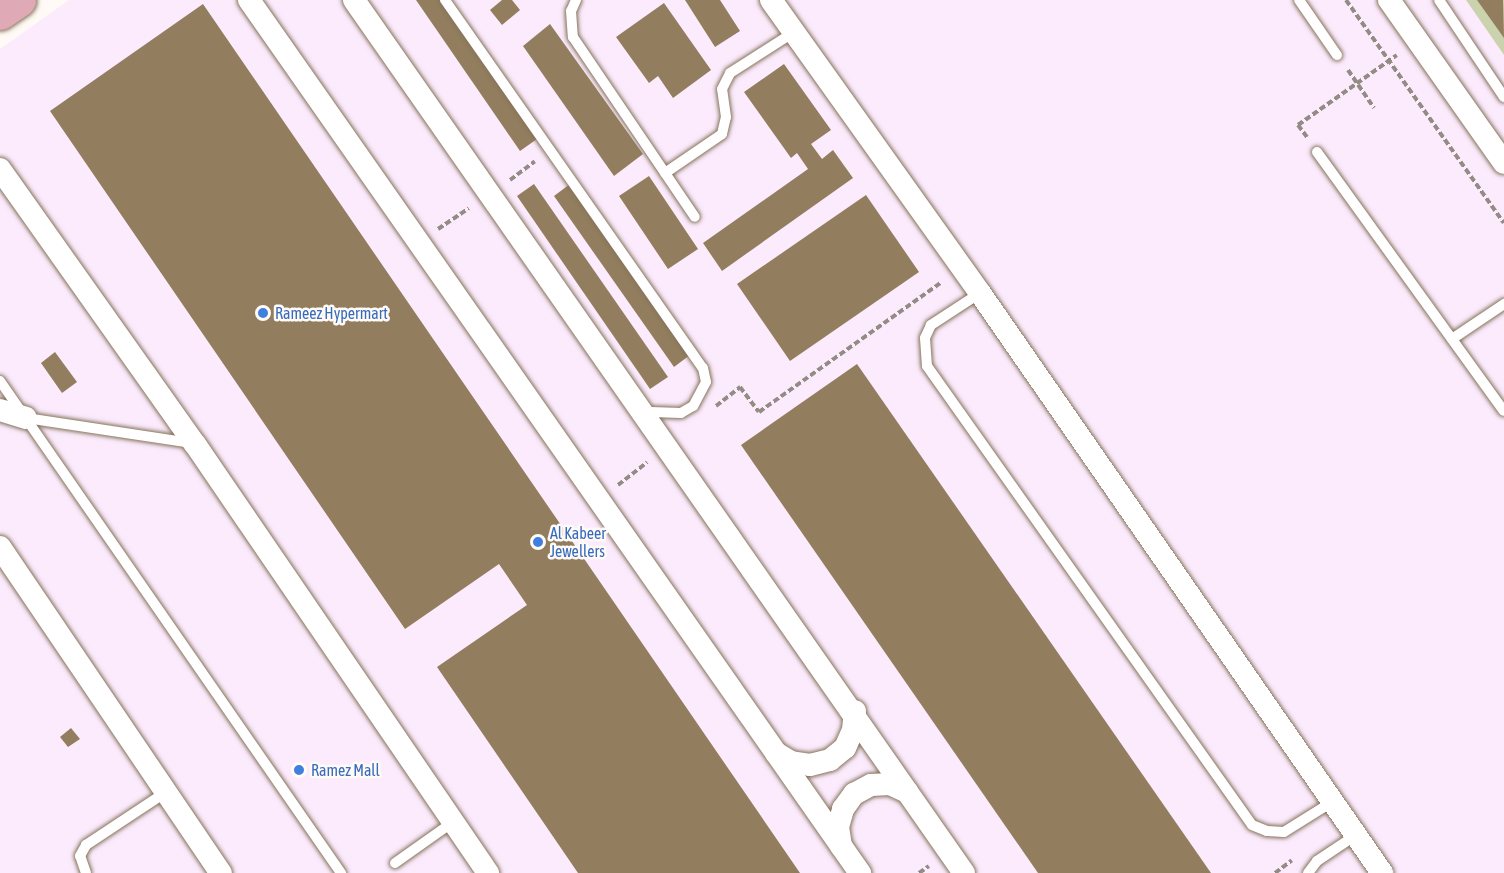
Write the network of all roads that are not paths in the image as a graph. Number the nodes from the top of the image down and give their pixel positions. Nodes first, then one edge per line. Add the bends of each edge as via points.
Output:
1 (19, 0) edge
2 (249, 0) edge
3 (264, 0) edge
4 (354, 0) edge
5 (445, 0) edge
6 (576, 0) edge
7 (771, 0) edge
8 (1299, 0) edge
9 (1389, 0) edge
10 (1439, 0) edge
11 (0, 13) edge
12 (264, 23) junction
13 (794, 32) junction
14 (1337, 55) road end
15 (1504, 97) edge
16 (1317, 152) road end
17 (1504, 163) edge
18 (0, 169) edge
19 (665, 173) junction
20 (9, 193) edge
21 (695, 217) dead end
22 (980, 293) junction
23 (1504, 304) edge
24 (1452, 339) junction
25 (0, 381) edge
26 (0, 410) edge
27 (1504, 411) edge
28 (642, 412) junction
29 (26, 418) junction
30 (195, 444) junction
31 (0, 547) edge
32 (855, 711) junction
33 (775, 752) junction
34 (166, 792) junction
35 (908, 792) junction
36 (1332, 802) junction
37 (453, 822) junction
38 (1356, 835) junction
39 (842, 846) junction
40 (395, 863) dead end
41 (86, 873) edge
42 (221, 873) edge
43 (341, 873) edge
44 (488, 873) edge
45 (861, 873) edge
46 (964, 873) edge
47 (1308, 873) edge
48 (1382, 873) edge

1 - 11 main road
2 - 12 street
3 - 12 street
4 - 28 street
5 - 28 lane via 703,368 706,382 693,406 674,414
6 - 19 lane via 570,24 573,37
7 - 13 street
8 - 14 lane
9 - 17 street
10 - 15 lane
12 - 33 street
13 - 19 lane via 730,73 722,90 726,117 722,134
13 - 22 street
16 - 24 lane
18 - 20 street
19 - 21 lane
20 - 30 street
22 - 36 street
22 - 36 lane via 931,325 924,345 927,366 1252,825 1284,832
23 - 24 lane
24 - 27 lane
25 - 29 lane
26 - 29 street
28 - 32 street
29 - 30 lane
29 - 43 lane
30 - 37 street
31 - 34 street
32 - 33 street via 854,730 845,748 830,760 810,765 791,762
32 - 35 street
33 - 39 street
34 - 41 lane via 86,845 80,856
34 - 42 street
35 - 39 street via 890,784 871,785 854,794 843,809 838,827
35 - 46 street
36 - 38 street
37 - 40 lane
37 - 44 street
38 - 47 lane via 1317,861
38 - 48 street
39 - 45 street

